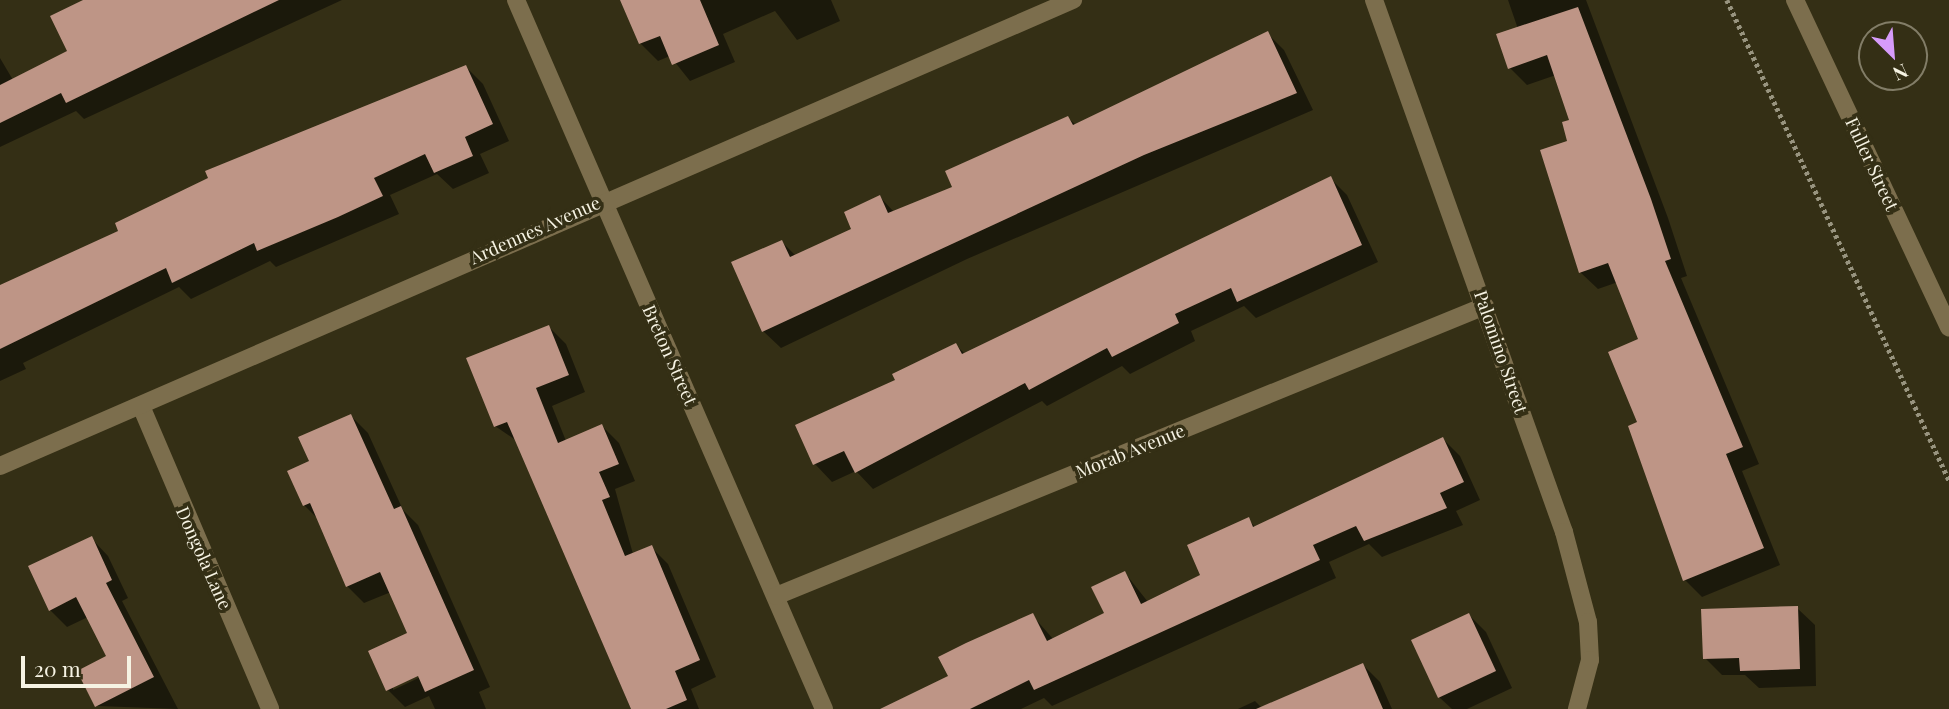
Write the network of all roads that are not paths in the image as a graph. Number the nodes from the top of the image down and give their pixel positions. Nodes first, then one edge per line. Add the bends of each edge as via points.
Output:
1 (516, 0) edge
2 (1073, 0) edge
3 (1374, 0) edge
4 (1796, 0) edge
5 (602, 200) junction
6 (1485, 306) junction
7 (1949, 328) edge
8 (141, 405) junction
9 (0, 466) edge
10 (775, 596) junction
11 (270, 709) edge
12 (824, 709) edge
13 (1577, 709) edge

1 - 5 street, Breton Street
2 - 5 street, Ardennes Avenue
3 - 6 street, Palomino Street
4 - 7 street, Fuller Street
5 - 8 street, Ardennes Avenue
5 - 10 street, Breton Street
6 - 10 street, Morab Avenue
6 - 13 street, Palomino Street via 1588,622 1590,660
8 - 9 street, Ardennes Avenue
8 - 11 street, Dongola Lane
10 - 12 street, Breton Street

